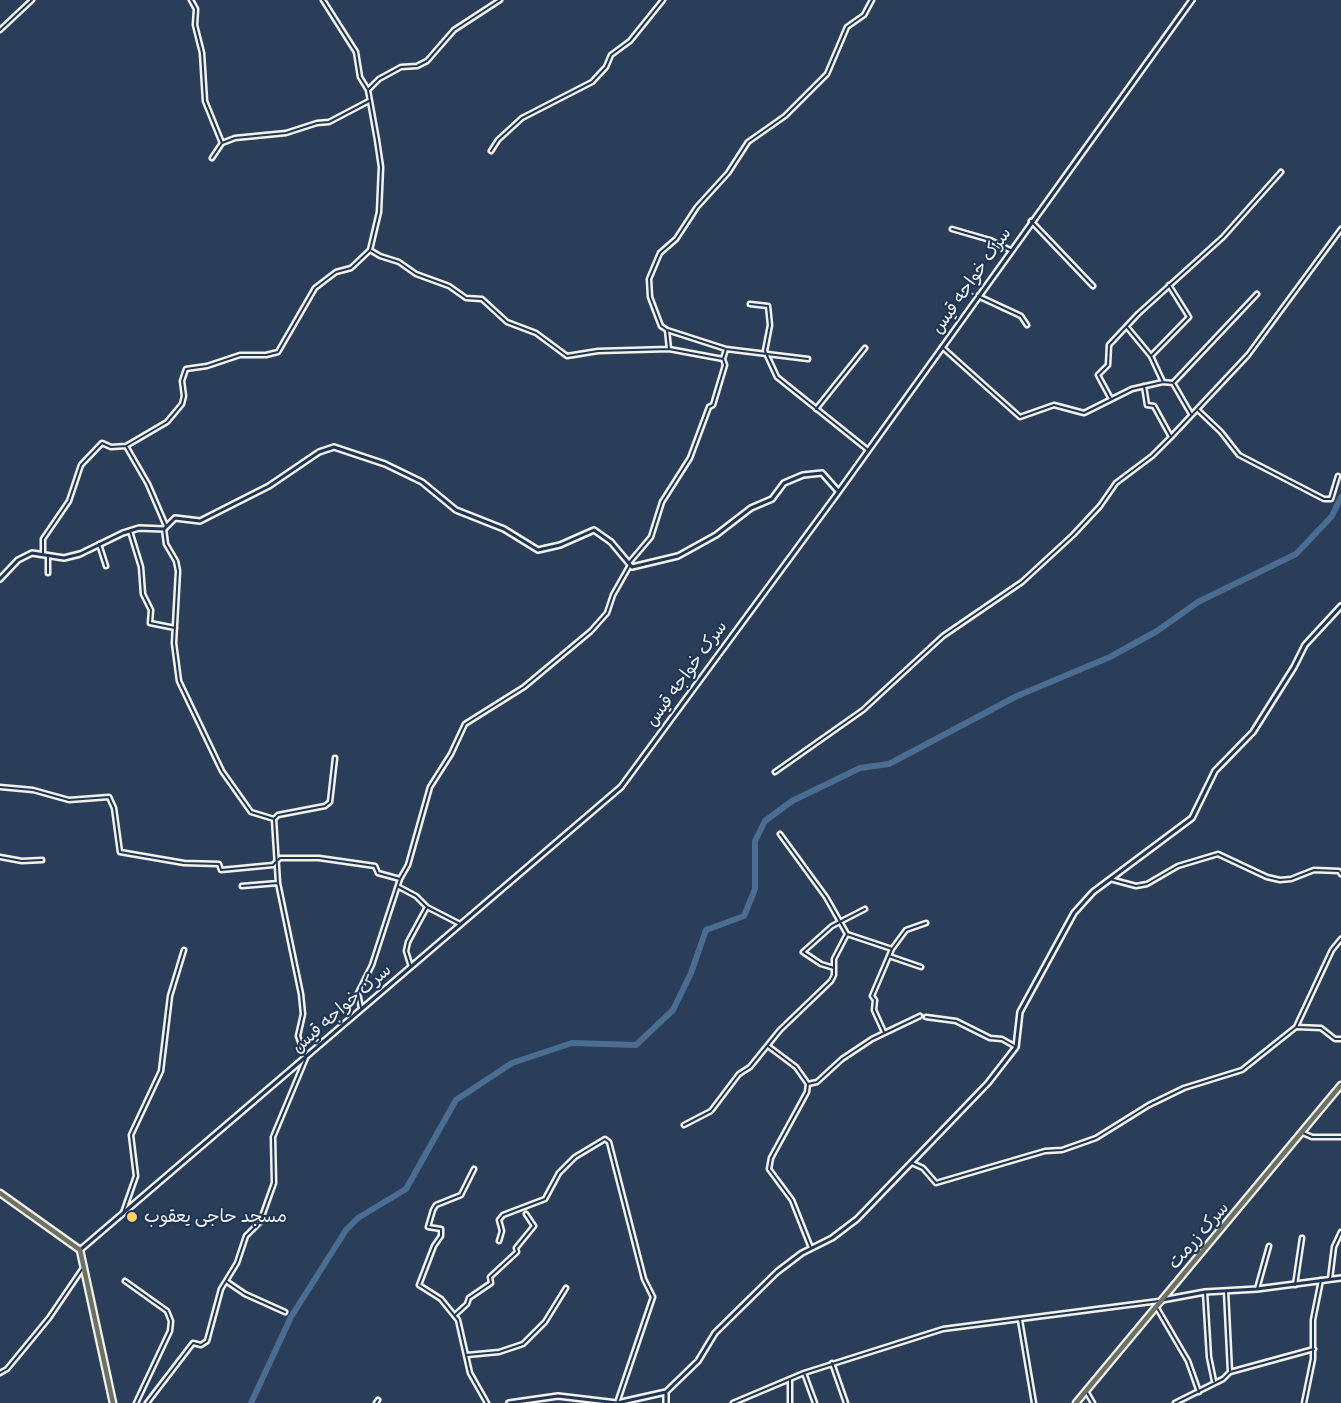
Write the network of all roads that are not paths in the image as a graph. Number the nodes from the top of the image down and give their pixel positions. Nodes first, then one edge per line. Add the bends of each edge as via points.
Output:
1 (32, 0) edge
2 (191, 0) edge
3 (324, 0) edge
4 (501, 0) edge
5 (663, 0) edge
6 (872, 0) edge
7 (1192, 0) edge
8 (0, 30) edge
9 (368, 90) junction
10 (369, 101) junction
11 (222, 143) junction
12 (491, 151) dead end
13 (212, 158) dead end
14 (1281, 172) dead end
15 (1031, 221) junction
16 (952, 229) dead end
17 (1341, 229) edge
18 (370, 250) junction
19 (1010, 250) junction
20 (1169, 285) junction
21 (1093, 286) dead end
22 (1257, 294) dead end
23 (978, 296) junction
24 (750, 304) dead end
25 (1027, 326) dead end
26 (1127, 327) junction
27 (667, 330) junction
28 (942, 347) junction
29 (865, 348) dead end
30 (669, 349) junction
31 (726, 349) junction
32 (767, 355) junction
33 (1151, 356) junction
34 (723, 359) junction
35 (808, 359) dead end
36 (1163, 382) junction
37 (1173, 383) junction
38 (1144, 386) junction
39 (1111, 399) junction
40 (816, 409) junction
41 (1198, 410) junction
42 (1192, 415) junction
43 (1171, 437) junction
44 (126, 446) junction
45 (868, 450) junction
46 (1338, 476) dead end
47 (838, 491) junction
48 (165, 528) junction
49 (130, 531) junction
50 (99, 544) junction
51 (43, 553) junction
52 (48, 556) junction
53 (629, 564) junction
54 (105, 566) dead end
55 (48, 573) dead end
56 (0, 579) edge
57 (1341, 606) edge
58 (175, 628) junction
59 (335, 758) dead end
60 (775, 772) dead end
61 (0, 787) edge
62 (274, 819) junction
63 (780, 834) dead end
64 (0, 857) edge
65 (42, 860) dead end
66 (277, 862) junction
67 (1341, 874) edge
68 (400, 879) junction
69 (1110, 879) junction
70 (278, 884) junction
71 (242, 886) dead end
72 (399, 887) junction
73 (428, 907) junction
74 (865, 909) dead end
75 (926, 923) dead end
76 (841, 924) junction
77 (461, 925) junction
78 (847, 934) junction
79 (1341, 939) edge
80 (891, 949) junction
81 (184, 950) dead end
82 (888, 956) junction
83 (921, 967) dead end
84 (411, 968) junction
85 (834, 968) junction
86 (362, 1010) junction
87 (920, 1016) dead end
88 (926, 1017) dead end
89 (1297, 1026) junction
90 (884, 1033) junction
91 (1341, 1039) edge
92 (768, 1046) junction
93 (1016, 1047) junction
94 (306, 1058) junction
95 (808, 1084) junction
96 (1341, 1085) edge
97 (684, 1125) dead end
98 (1302, 1133) junction
99 (1341, 1137) edge
100 (912, 1163) junction
101 (474, 1169) dead end
102 (0, 1193) edge
103 (122, 1214) junction
104 (526, 1214) dead end
105 (1341, 1232) edge
106 (1302, 1238) dead end
107 (499, 1241) dead end
108 (1269, 1246) dead end
109 (811, 1248) junction
110 (80, 1250) junction
111 (83, 1267) junction
112 (1341, 1278) edge
113 (1330, 1279) junction
114 (1321, 1280) junction
115 (125, 1281) dead end
116 (226, 1281) junction
117 (1295, 1285) junction
118 (566, 1288) dead end
119 (1257, 1289) junction
120 (1226, 1290) junction
121 (1205, 1292) junction
122 (1160, 1300) junction
123 (1156, 1307) junction
124 (285, 1312) dead end
125 (455, 1315) junction
126 (1020, 1320) junction
127 (1314, 1349) junction
128 (467, 1355) junction
129 (832, 1363) junction
130 (1230, 1372) junction
131 (0, 1373) edge
132 (804, 1373) junction
133 (790, 1378) junction
134 (1214, 1381) junction
135 (1086, 1391) junction
136 (666, 1392) junction
137 (1198, 1392) junction
138 (113, 1403) edge
139 (136, 1403) edge
140 (147, 1403) edge
141 (487, 1403) edge
142 (509, 1403) edge
143 (617, 1403) edge
144 (666, 1403) edge
145 (733, 1403) edge
146 (790, 1403) edge
147 (815, 1403) edge
148 (846, 1403) edge
149 (1034, 1403) edge
150 (1076, 1403) edge
151 (1093, 1403) edge
152 (1176, 1403) edge
153 (1304, 1403) edge

1 - 8 street
2 - 11 street via 196,9 205,101
3 - 9 street via 356,52 360,77
4 - 9 street via 454,30 427,61 400,67
5 - 12 street via 592,82 522,118
6 - 27 street via 864,15 847,27 827,74 785,116 748,142 676,239 660,253 649,279 650,297 661,326
7 - 15 street, سرک خواجه قیس
9 - 10 street
10 - 11 street via 329,122
10 - 18 street via 381,167 379,212
11 - 13 street
14 - 20 street via 1209,251
15 - 19 street, سرک خواجه قیس
15 - 21 street
16 - 19 street
17 - 41 street via 1279,316
18 - 30 street via 449,286 466,298 482,299 507,322 536,333 567,356
18 - 44 street via 351,268 336,272 315,288 278,352 240,355 186,369 184,396 177,413
19 - 23 street, سرک خواجه قیس
20 - 26 street
20 - 33 street via 1189,317
22 - 37 street
23 - 25 street via 1021,316
23 - 28 street, سرک خواجه قیس
24 - 32 street via 768,306
26 - 33 street
26 - 39 street via 1109,345 1108,365 1098,375
27 - 30 street
27 - 31 street
28 - 39 street via 1020,417 1054,405 1084,413
28 - 45 street, سرک خواجه قیس
29 - 40 street
30 - 34 street
31 - 32 street
31 - 34 street
32 - 35 street
32 - 40 street via 777,377
33 - 36 street
34 - 53 street via 725,365 713,405 690,458 662,502 651,537
36 - 37 street
36 - 38 street
37 - 42 street
38 - 39 street
38 - 43 street via 1147,405 1154,406
40 - 45 street
41 - 42 street
41 - 46 street via 1239,455 1324,499 1331,499
42 - 43 street
43 - 60 street via 1116,483 1088,520 1022,582 943,636 863,710
44 - 48 street via 148,484
44 - 51 street via 102,443 86,458 69,501 43,539
45 - 47 street, سرک خواجه قیس
47 - 53 street via 822,473 803,475 784,483 771,499 678,556 632,567
47 - 77 street, سرک خواجه قیس via 621,787
48 - 49 street
48 - 53 street via 175,518 200,521 334,447 404,473 456,510 504,529 538,550 594,530 611,542
48 - 58 street via 166,544 178,571
49 - 50 street
49 - 58 street via 141,567 143,594 152,610 150,623
50 - 52 street via 70,557
50 - 54 street
51 - 52 street
51 - 56 street via 18,560
52 - 55 street
53 - 68 street via 607,613 591,631 524,687 465,723 430,787 408,865
57 - 69 street via 1305,645 1253,732 1215,771 1192,818
58 - 62 street via 179,681 222,771 251,812
59 - 62 street via 330,802
61 - 66 street via 33,790 69,800 108,797 114,808 120,852 184,863 219,864 221,870
62 - 66 street
63 - 76 street
64 - 65 street
66 - 68 street via 280,858 299,856 336,859 375,866 378,873
66 - 70 street
67 - 69 street via 1314,870 1280,880 1218,854 1178,866 1147,884 1136,886
68 - 72 street
69 - 93 street via 1074,913 1053,949 1020,1012
70 - 71 street
70 - 94 street via 301,994 303,1014 298,1036
72 - 73 street
72 - 86 street via 372,965 357,993
73 - 77 street
73 - 84 street via 408,942 406,951
74 - 76 street
75 - 80 street via 906,930
76 - 78 street
76 - 85 street via 832,926 803,952
77 - 84 street, سرک خواجه قیس
78 - 80 street
78 - 85 street via 834,959
79 - 89 street via 1332,950
80 - 82 street
81 - 103 street via 170,996 161,1071 131,1135 136,1176
82 - 83 street
82 - 90 street via 872,996
84 - 86 street, سرک خواجه قیس
85 - 92 street via 831,981
86 - 94 street, سرک خواجه قیس
87 - 90 street
88 - 93 street via 957,1021
89 - 91 street via 1321,1028
89 - 100 street via 1242,1070 1167,1096 1096,1138 936,1183 923,1168
90 - 95 street via 842,1059 817,1082
92 - 95 street via 796,1067
92 - 97 street via 739,1074 711,1111
93 - 100 street via 988,1083
94 - 103 street, سرک خواجه قیس
94 - 116 street via 273,1137 274,1183 260,1222 246,1236
95 - 109 street via 768,1164 792,1200
96 - 98 highway, سرک زرمت
98 - 99 street
98 - 122 highway, سرک زرمت
100 - 109 street via 857,1219
101 - 125 street via 461,1195 436,1205 427,1223 430,1228 441,1229 441,1236 419,1285 441,1299
102 - 110 highway
103 - 110 street, سرک خواجه قیس
104 - 125 street via 534,1226 516,1248 517,1252 490,1277 491,1283 469,1298
105 - 113 street via 1334,1247
106 - 117 street
107 - 143 street via 499,1220 503,1215 545,1199 559,1173 575,1157 605,1139 609,1142 644,1280 653,1297
108 - 119 street
109 - 136 street via 777,1272 715,1333 698,1361
110 - 111 highway
111 - 131 street via 49,1318
111 - 138 highway
112 - 113 street
113 - 114 street
114 - 117 street
114 - 127 street via 1313,1320
115 - 139 street via 167,1311 171,1321 170,1331
116 - 124 street via 244,1294
116 - 140 street via 207,1341 201,1345 193,1342
117 - 119 street
118 - 128 street via 544,1322 523,1344 500,1352
119 - 120 street
120 - 121 street
120 - 130 street
121 - 122 street
121 - 134 street
122 - 123 highway, سرک زرمت
122 - 126 street
123 - 135 highway, سرک زرمت
123 - 137 street via 1188,1361
125 - 128 street
126 - 129 street via 943,1329
126 - 149 street
127 - 130 street
127 - 153 street
128 - 141 street via 470,1372
129 - 132 street
129 - 148 street
130 - 134 street
132 - 133 street
132 - 147 street
133 - 145 street
133 - 146 street
134 - 137 street
135 - 150 highway, سرک زرمت
135 - 151 street
136 - 143 street
136 - 144 street
137 - 152 street
142 - 143 street via 558,1396

